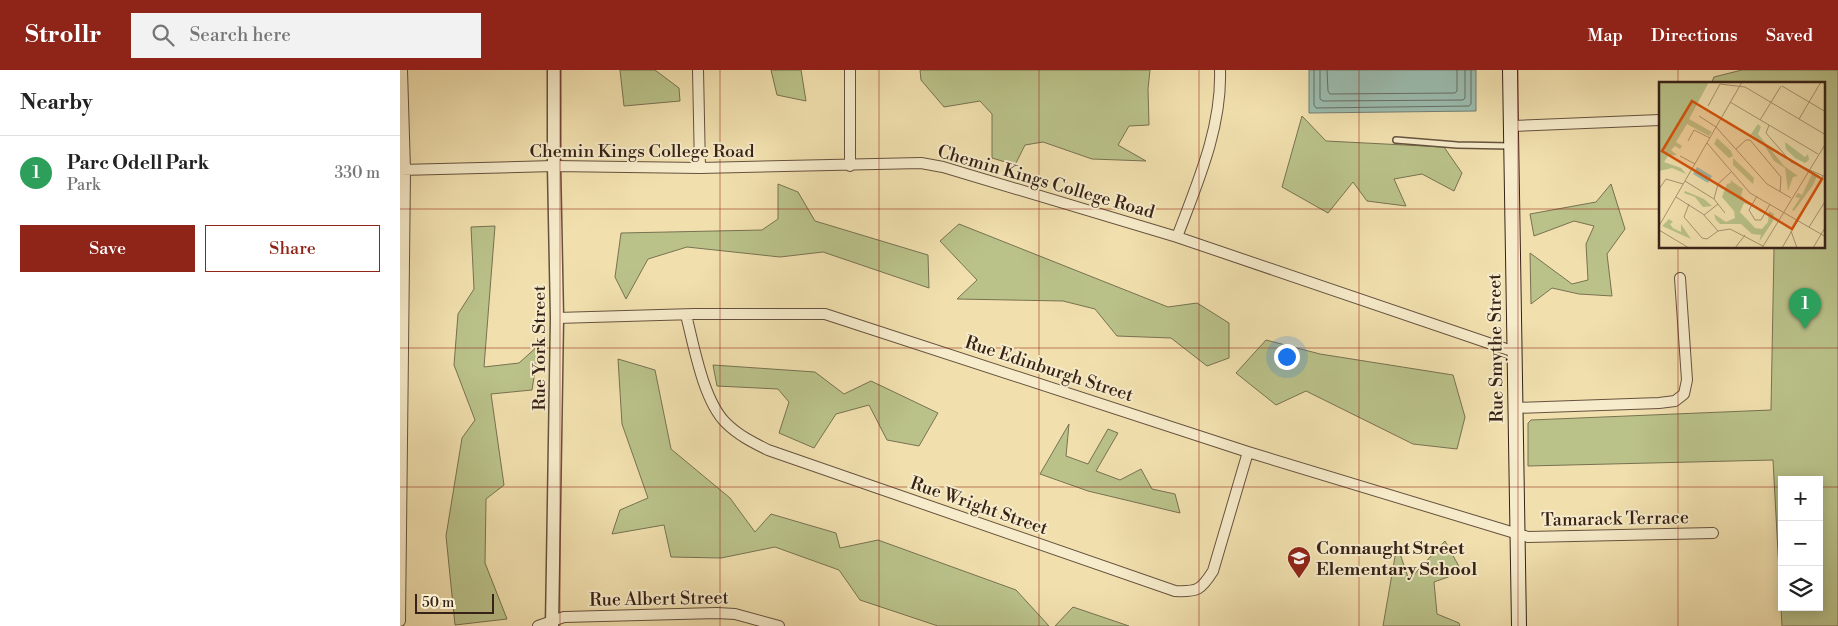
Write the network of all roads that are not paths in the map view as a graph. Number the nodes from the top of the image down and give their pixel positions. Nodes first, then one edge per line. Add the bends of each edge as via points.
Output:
1 (402, 70) edge
2 (554, 70) edge
3 (698, 70) edge
4 (850, 70) edge
5 (1220, 70) edge
6 (1510, 70) edge
7 (1659, 120) edge
8 (1511, 126) junction
9 (1396, 140) dead end
10 (1511, 146) junction
11 (554, 166) junction
12 (850, 166) junction
13 (700, 168) junction
14 (402, 170) edge
15 (1177, 237) junction
16 (1680, 278) dead end
17 (686, 315) junction
18 (557, 318) junction
19 (1514, 352) junction
20 (1516, 408) junction
21 (1248, 452) junction
22 (1713, 533) dead end
23 (1518, 534) junction
24 (400, 621) edge
25 (552, 623) edge
26 (538, 626) edge
27 (779, 626) edge
28 (1519, 626) edge

1 - 14 street
2 - 11 street, Rue York Street
3 - 13 street
4 - 12 street
5 - 15 street via 1211,138
6 - 8 main road, Rue Smythe Street
7 - 8 street
8 - 10 main road, Rue Smythe Street
9 - 10 lane
10 - 19 main road, Rue Smythe Street
11 - 13 street, Chemin Kings College Road
11 - 14 street, Chemin Kings College Road
11 - 18 street, Rue York Street
12 - 13 street, Chemin Kings College Road
12 - 15 street, Chemin Kings College Road via 897,162 943,167
14 - 24 street
15 - 19 street, Chemin Kings College Road
16 - 20 street via 1687,380 1684,394 1675,401 1658,403
17 - 18 street, Rue Edinburgh Street
17 - 21 street, Rue Edinburgh Street via 825,314
17 - 21 street, Rue Wright Street via 713,406 725,422 743,437 768,450 1175,591 1190,592 1203,586 1213,571
18 - 25 street, Rue York Street
19 - 20 main road, Rue Smythe Street
20 - 23 main road, Rue Smythe Street
21 - 23 street, Rue Edinburgh Street
22 - 23 street, Tamarack Terrace via 1529,537
23 - 28 main road, Rue Smythe Street
25 - 26 street, Rue Albert Street
25 - 27 street, Rue Albert Street via 564,617 717,613 735,614

